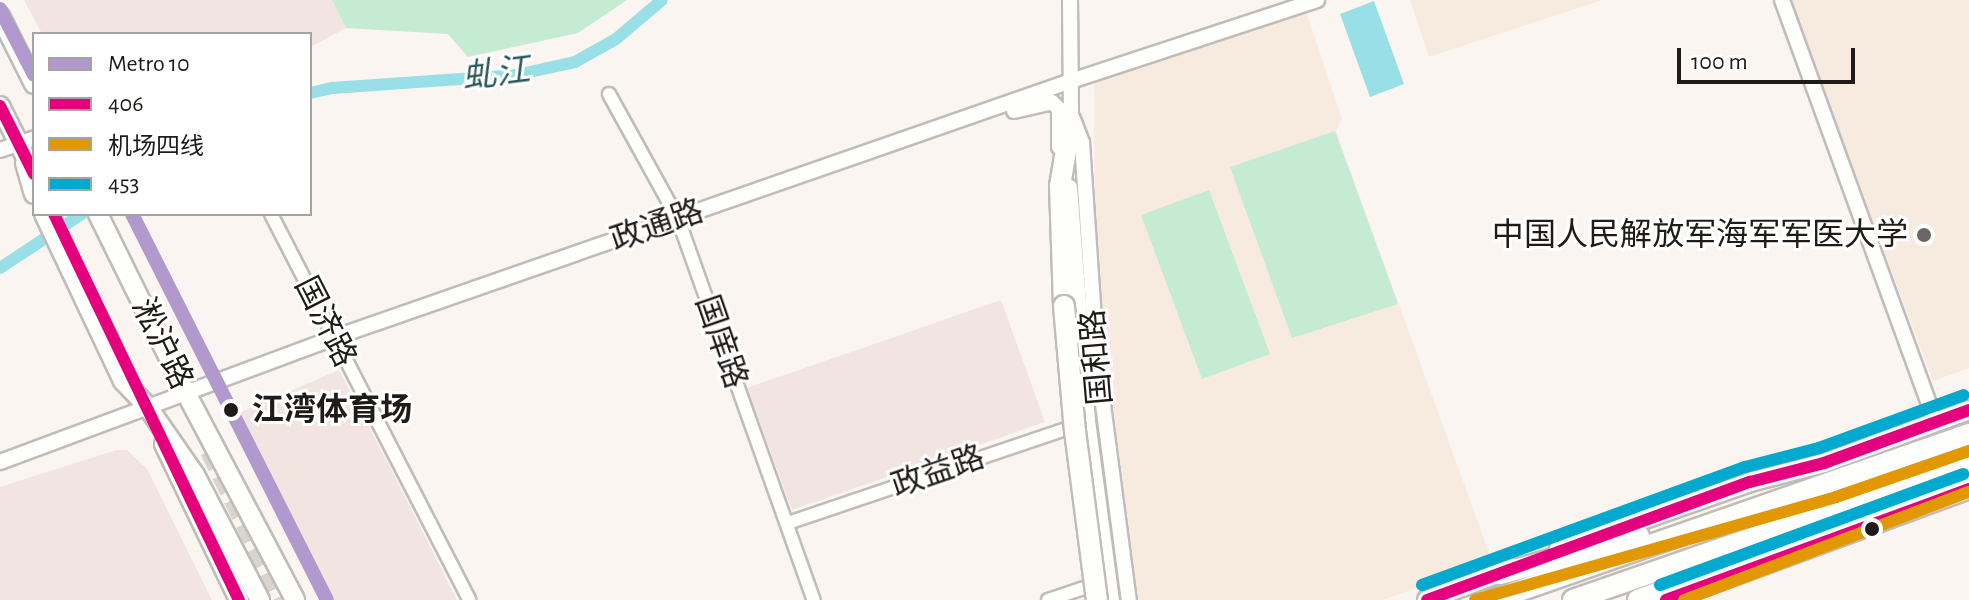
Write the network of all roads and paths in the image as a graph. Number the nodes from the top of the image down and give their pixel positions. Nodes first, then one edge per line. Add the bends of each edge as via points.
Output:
1 (1070, 0) edge
2 (1317, 0) edge
3 (1782, 0) edge
4 (0, 16) edge
5 (32, 80) edge
6 (1071, 81) junction
7 (609, 94) dead end
8 (0, 106) edge
9 (1071, 114) junction
10 (933, 131) junction
11 (27, 142) edge
12 (1067, 144) junction
13 (0, 150) edge
14 (32, 165) edge
15 (32, 178) edge
16 (1060, 186) junction
17 (45, 216) edge
18 (55, 216) edge
19 (99, 216) edge
20 (272, 216) edge
21 (678, 219) junction
22 (75, 265) junction
23 (333, 338) junction
24 (185, 391) junction
25 (147, 406) junction
26 (1969, 410) edge
27 (1088, 421) junction
28 (1936, 422) junction
29 (1969, 434) edge
30 (0, 462) edge
31 (1969, 462) edge
32 (1969, 474) edge
33 (1832, 482) junction
34 (1969, 489) edge
35 (788, 523) junction
36 (1500, 574) junction
37 (1109, 580) junction
38 (239, 600) edge
39 (260, 600) edge
40 (295, 600) edge
41 (469, 600) edge
42 (814, 600) edge
43 (1048, 600) edge
44 (1097, 600) edge
45 (1112, 600) edge
46 (1129, 600) edge
47 (1427, 600) edge
48 (1493, 600) edge
49 (1573, 600) edge
50 (1638, 600) edge
51 (1666, 600) edge

1 - 6 street, 国和路
2 - 6 street, 政通路
3 - 28 street
4 - 5 main road
6 - 9 street, 国和路
6 - 10 street, 政通路
7 - 21 street, 国庠路
8 - 11 main road
9 - 12 street, 国和路
9 - 46 street, 国和路 via 1082,143 1097,365
10 - 16 street via 950,132 1052,102 1059,109
10 - 21 street, 政通路
11 - 13 street
11 - 14 main road
11 - 15 main road
12 - 16 highway
12 - 27 street, 国和路
16 - 44 highway, bridge via 1075,431
17 - 22 main road, 淞沪路
18 - 22 main road, 淞沪路
19 - 24 main road, 淞沪路
20 - 23 street, 国济路
21 - 23 street, 政通路
21 - 35 street, 国庠路
22 - 25 main road, 淞沪路
23 - 24 street, 政通路
23 - 41 street, 国济路
24 - 25 street, 政通路
24 - 40 main road, 淞沪路
25 - 30 street, 政通路
25 - 38 main road, 淞沪路
25 - 39 main road via 195,475
26 - 28 main road
27 - 35 street, 政益路
27 - 37 street, 国和路
28 - 36 main road via 1824,463 1750,482
29 - 33 highway
31 - 49 highway
32 - 50 highway
33 - 36 highway
33 - 48 highway
34 - 51 main road
35 - 42 street, 国庠路
36 - 47 main road
37 - 43 street
37 - 45 street, 国和路

